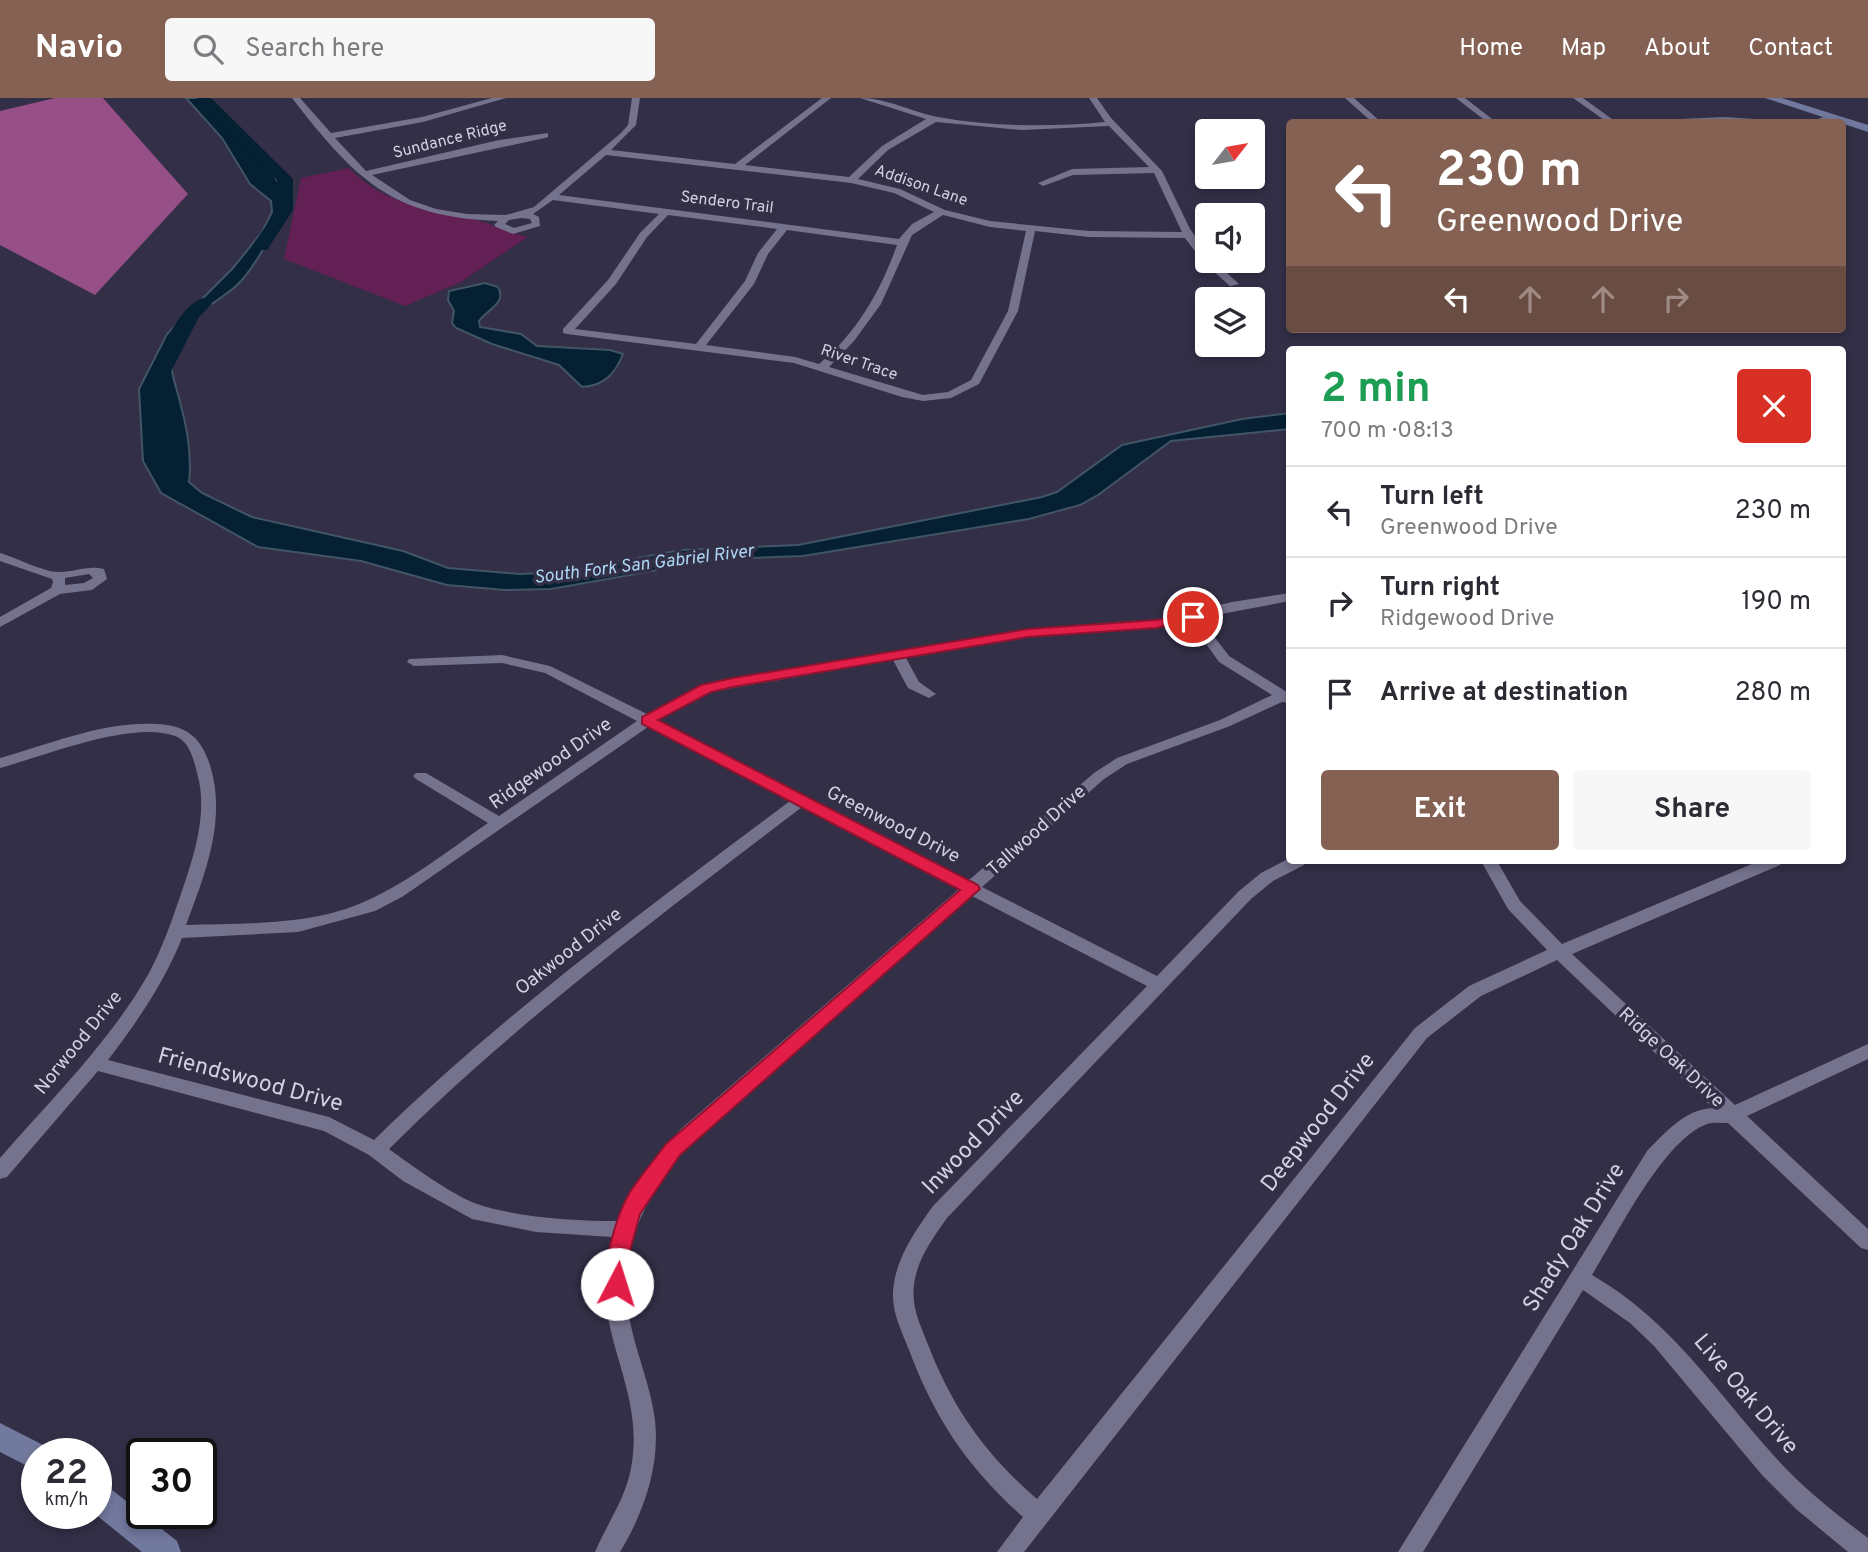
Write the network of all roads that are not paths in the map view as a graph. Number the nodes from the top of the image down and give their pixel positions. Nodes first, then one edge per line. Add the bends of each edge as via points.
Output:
1 (296, 98) edge
2 (502, 98) edge
3 (636, 98) edge
4 (827, 98) edge
5 (864, 98) edge
6 (1093, 98) edge
7 (1349, 98) edge
8 (1460, 98) edge
9 (1577, 98) edge
10 (1771, 98) edge
11 (1790, 98) edge
12 (1835, 115) junction
13 (934, 118) junction
14 (1374, 119) edge
15 (1488, 119) edge
16 (1608, 119) edge
17 (1822, 119) edge
18 (1844, 119) edge
19 (1846, 120) edge
20 (1108, 124) junction
21 (1868, 124) edge
22 (1868, 129) edge
23 (545, 135) dead end
24 (329, 136) junction
25 (604, 152) junction
26 (737, 167) junction
27 (1156, 170) junction
28 (363, 174) junction
29 (851, 180) junction
30 (1043, 183) dead end
31 (551, 197) junction
32 (666, 212) junction
33 (942, 212) junction
34 (536, 213) junction
35 (502, 221) junction
36 (785, 226) junction
37 (1031, 229) junction
38 (1187, 235) junction
39 (901, 242) junction
40 (1195, 245) edge
41 (1222, 273) edge
42 (1234, 284) dead end
43 (699, 347) junction
44 (822, 367) junction
45 (0, 557) edge
46 (1286, 598) edge
47 (1193, 617) junction
48 (0, 623) edge
49 (897, 655) junction
50 (414, 662) dead end
51 (929, 694) dead end
52 (1286, 698) edge
53 (647, 720) junction
54 (0, 763) edge
55 (421, 776) dead end
56 (800, 801) junction
57 (499, 823) junction
58 (1292, 864) edge
59 (1491, 864) edge
60 (1767, 864) edge
61 (972, 889) junction
62 (176, 932) junction
63 (1559, 952) junction
64 (1159, 985) junction
65 (1868, 1051) edge
66 (93, 1063) junction
67 (1732, 1115) junction
68 (376, 1150) junction
69 (0, 1171) edge
70 (624, 1229) junction
71 (1868, 1242) edge
72 (1580, 1278) junction
73 (0, 1437) edge
74 (21, 1448) edge
75 (112, 1509) edge
76 (1038, 1515) junction
77 (166, 1552) edge
78 (607, 1552) edge
79 (1009, 1552) edge
80 (1410, 1552) edge
81 (1867, 1552) edge

1 - 24 street
2 - 24 street
3 - 25 street via 632,125
4 - 26 street
5 - 13 street
6 - 20 street
7 - 14 street
8 - 15 street
9 - 16 street
10 - 12 street
11 - 12 street
12 - 17 street
12 - 18 street
12 - 21 street
13 - 20 street via 1032,129
13 - 29 street via 885,148
19 - 22 street
20 - 27 street
23 - 28 street, Sundance Ridge
24 - 28 street
25 - 26 street, Addison Lane
25 - 31 street
26 - 29 street, Addison Lane
27 - 30 street via 1072,172
27 - 38 street
28 - 35 street via 381,190 413,205
29 - 33 street, Addison Lane via 897,191
31 - 32 street, Sendero Trail
31 - 34 street
32 - 36 street, Sendero Trail
32 - 43 street, River Trace via 567,331
33 - 37 street, Addison Lane
33 - 39 street via 912,227
34 - 35 street
34 - 35 street via 537,224 524,230 507,230
36 - 39 street, Sendero Trail
36 - 43 street via 763,253 750,282
37 - 38 street, Addison Lane
37 - 44 street, River Trace via 1016,304 971,386 941,397 915,397
38 - 40 street
39 - 44 street via 889,280 850,342
41 - 42 street
43 - 44 street, River Trace via 795,359
45 - 48 street via 57,583
46 - 47 street, Ridgewood Drive
47 - 49 street, Ridgewood Drive via 1028,633
47 - 52 street via 1224,659
49 - 51 street via 913,685
49 - 53 street, Ridgewood Drive via 706,688
50 - 53 street, Greenwood Drive via 502,659 523,663 550,670
52 - 61 street, Tallwood Drive via 1122,761 1080,791
53 - 56 street, Greenwood Drive
53 - 57 street, Ridgewood Drive
54 - 62 street, Norwood Drive via 132,729 156,727 192,739 200,754 210,803 201,860
55 - 57 street
56 - 61 street, Greenwood Drive
56 - 68 street, Oakwood Drive via 511,1024
57 - 62 street, Ridgewood Drive via 396,893 342,917 299,926
58 - 64 street, Inwood Drive via 1245,895
59 - 63 street, Ridge Oak Drive via 1514,905
60 - 63 street, Deepwood Drive
61 - 64 street, Greenwood Drive
61 - 70 street, Tallwood Drive via 689,1133 644,1188
62 - 66 street, Norwood Drive via 144,995
63 - 67 street, Ridge Oak Drive
63 - 76 street, Deepwood Drive via 1475,990 1421,1033
64 - 76 street, Inwood Drive via 940,1212 909,1261 903,1294 939,1403 960,1438
65 - 67 street, Shady Oak Drive
66 - 68 street, Friendswood Drive via 299,1115 343,1131
66 - 69 street, Norwood Drive
67 - 71 street, Ridge Oak Drive
67 - 72 street, Shady Oak Drive via 1705,1116 1680,1130 1654,1157
68 - 70 street, Friendswood Drive via 472,1210 536,1224
70 - 78 street, Tallwood Drive via 617,1262 617,1307 646,1436 636,1497
72 - 80 street, Shady Oak Drive
72 - 81 street, Live Oak Drive via 1611,1293 1639,1317 1693,1371 1770,1469
73 - 74 street
75 - 77 street
76 - 79 street, Deepwood Drive

